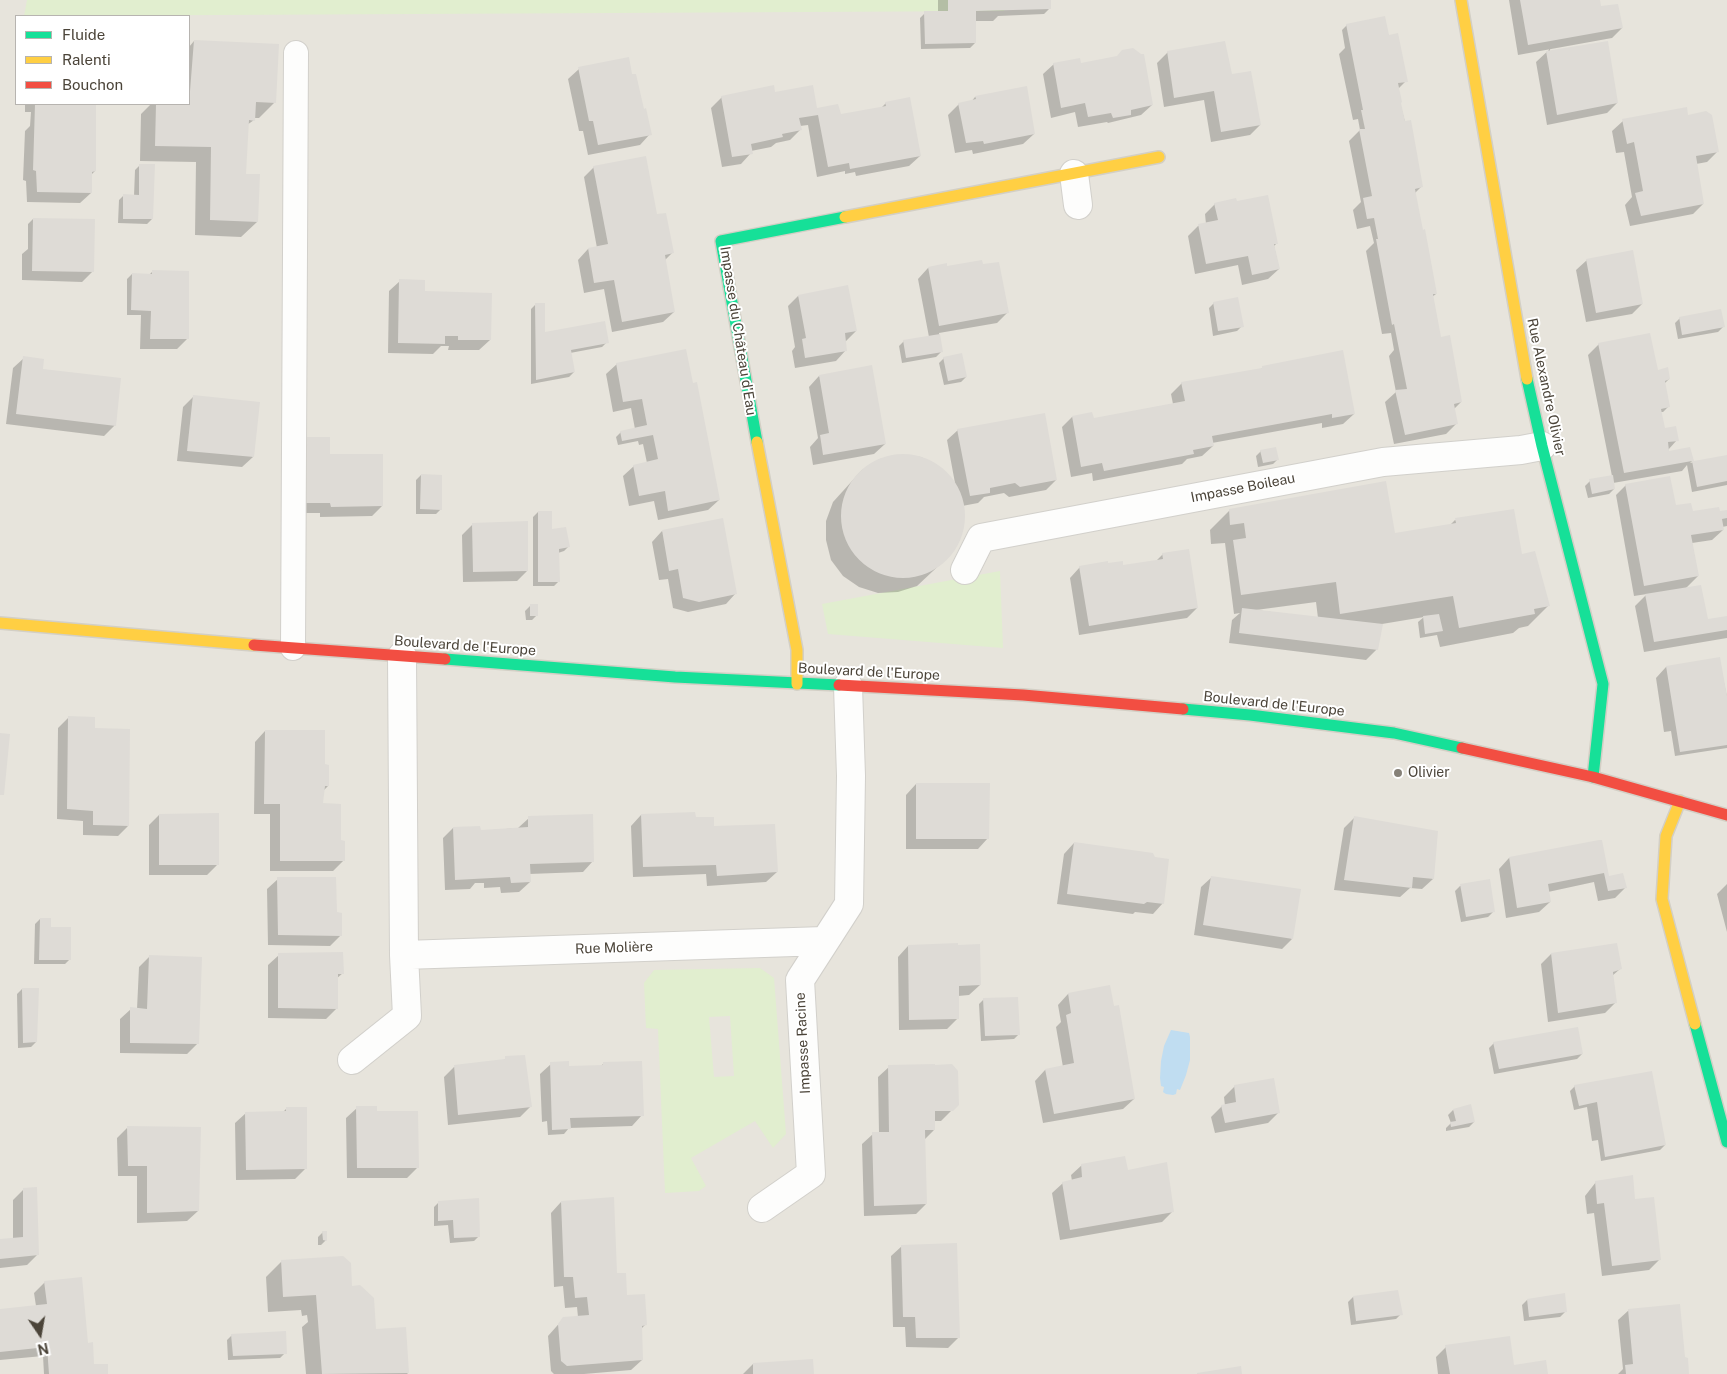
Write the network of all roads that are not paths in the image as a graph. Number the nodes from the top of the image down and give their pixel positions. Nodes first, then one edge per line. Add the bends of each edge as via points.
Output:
1 (1461, 0) edge
2 (296, 53) dead end
3 (1159, 157) dead end
4 (1074, 174) junction
5 (1078, 205) dead end
6 (1542, 446) junction
7 (965, 570) dead end
8 (0, 623) edge
9 (293, 648) junction
10 (402, 656) junction
11 (797, 684) junction
12 (848, 686) junction
13 (1593, 777) junction
14 (1680, 801) junction
15 (1727, 816) edge
16 (824, 941) junction
17 (404, 955) junction
18 (352, 1060) dead end
19 (1727, 1142) edge
20 (762, 1208) dead end

1 - 6 street, Rue Alexandre Olivier via 1529,391
2 - 9 lane
3 - 4 street, Impasse du Château d'Eau
4 - 5 street
4 - 11 street, Impasse du Château d'Eau via 721,241 797,650
6 - 7 street, Impasse Boileau via 1383,462 981,538
6 - 13 street, Rue Alexandre Olivier via 1604,684
8 - 9 street, Boulevard de l'Europe
9 - 10 street, Boulevard de l'Europe
10 - 11 street, Boulevard de l'Europe
10 - 17 street
11 - 12 street, Boulevard de l'Europe
12 - 13 street, Boulevard de l'Europe via 1023,695 1250,715 1394,733
12 - 16 street, Impasse Racine via 849,904
13 - 14 street, Boulevard de l'Europe
14 - 15 street, Boulevard de l'Europe
14 - 19 street via 1666,836 1662,899
16 - 17 street, Rue Molière
16 - 20 street, Impasse Racine via 800,980 811,1174
17 - 18 street via 407,1016

